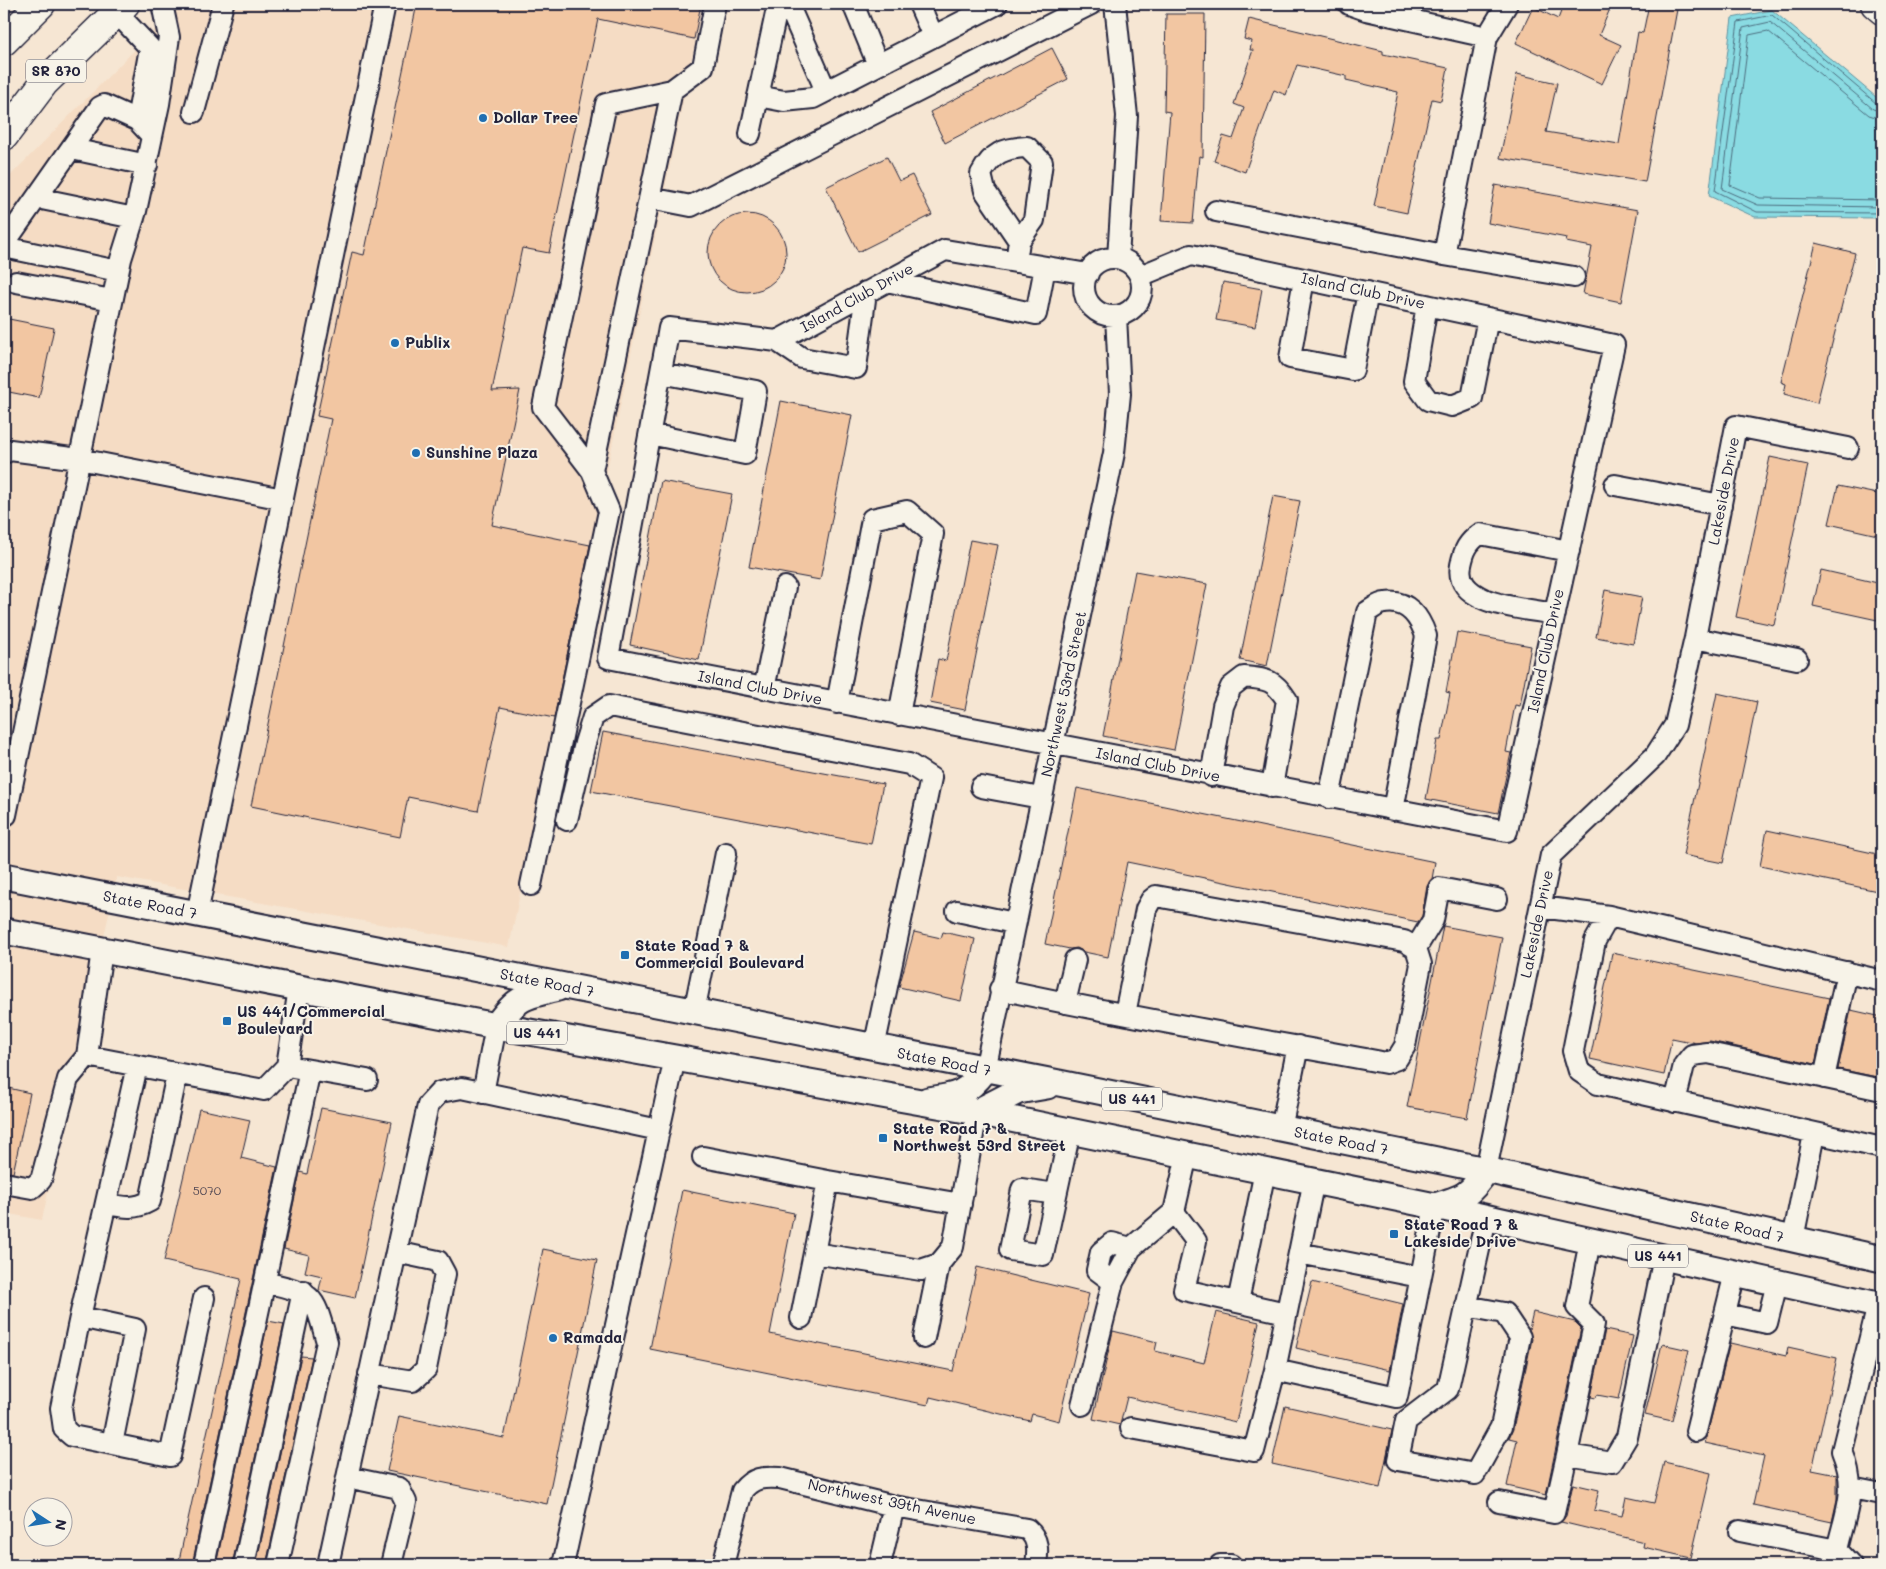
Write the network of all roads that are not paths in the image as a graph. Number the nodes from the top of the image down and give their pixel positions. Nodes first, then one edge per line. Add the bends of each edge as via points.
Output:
1 (41, 4) edge
2 (162, 4) edge
3 (223, 4) edge
4 (385, 4) edge
5 (715, 4) edge
6 (778, 4) edge
7 (788, 4) edge
8 (853, 4) edge
9 (919, 4) edge
10 (997, 4) edge
11 (1091, 4) edge
12 (1115, 4) edge
13 (1349, 4) edge
14 (1506, 4) edge
15 (1875, 4) edge
16 (120, 8) edge
17 (1882, 10) edge
18 (933, 36) junction
19 (1487, 37) junction
20 (4, 41) edge
21 (878, 65) junction
22 (672, 90) junction
23 (826, 91) junction
24 (758, 96) junction
25 (194, 112) dead end
26 (136, 120) junction
27 (750, 134) dead end
28 (4, 136) edge
29 (152, 136) junction
30 (72, 149) junction
31 (147, 165) junction
32 (37, 198) junction
33 (650, 198) junction
34 (1216, 211) dead end
35 (134, 218) junction
36 (1019, 241) dead end
37 (4, 245) edge
38 (1444, 255) junction
39 (1118, 258) junction
40 (1016, 262) junction
41 (1046, 267) junction
42 (118, 271) junction
43 (1088, 274) junction
44 (1140, 276) junction
45 (1574, 278) dead end
46 (1304, 279) junction
47 (887, 281) junction
48 (16, 282) dead end
49 (866, 292) junction
50 (1368, 292) junction
51 (112, 300) junction
52 (1427, 305) junction
53 (1116, 316) junction
54 (1488, 318) junction
55 (777, 342) junction
56 (661, 373) junction
57 (650, 434) junction
58 (1848, 448) dead end
59 (6, 449) edge
60 (79, 459) junction
61 (592, 471) junction
62 (1615, 485) dead end
63 (283, 499) junction
64 (1721, 505) junction
65 (1568, 551) junction
66 (784, 587) dead end
67 (1554, 614) junction
68 (1695, 638) junction
69 (1797, 659) dead end
70 (764, 689) junction
71 (837, 703) junction
72 (899, 715) junction
73 (1053, 746) junction
74 (1211, 776) junction
75 (981, 787) dead end
76 (1272, 787) junction
77 (1041, 798) junction
78 (1330, 798) junction
79 (1393, 810) junction
80 (6, 815) dead end
81 (567, 820) dead end
82 (726, 853) dead end
83 (4, 876) edge
84 (531, 886) dead end
85 (1497, 898) dead end
86 (1541, 907) junction
87 (957, 911) dead end
88 (197, 914) junction
89 (1609, 916) junction
90 (1014, 923) junction
91 (4, 931) edge
92 (1416, 948) junction
93 (102, 950) junction
94 (1075, 960) dead end
95 (1847, 972) junction
96 (1882, 981) edge
97 (568, 986) junction
98 (299, 988) junction
99 (1000, 989) junction
100 (1065, 1003) junction
101 (694, 1012) junction
102 (1125, 1014) junction
103 (496, 1026) junction
104 (1298, 1046) junction
105 (874, 1048) junction
106 (86, 1056) junction
107 (675, 1058) junction
108 (137, 1066) junction
109 (287, 1066) junction
110 (310, 1070) junction
111 (985, 1070) junction
112 (177, 1074) junction
113 (1824, 1078) junction
114 (367, 1080) dead end
115 (1059, 1084) junction
116 (1882, 1090) edge
117 (483, 1093) junction
118 (914, 1102) junction
119 (1675, 1102) junction
120 (977, 1112) junction
121 (1281, 1129) junction
122 (659, 1130) junction
123 (1070, 1131) junction
124 (1814, 1134) junction
125 (1882, 1148) edge
126 (1187, 1155) junction
127 (703, 1156) dead end
128 (1486, 1170) junction
129 (1266, 1171) junction
130 (1314, 1180) junction
131 (828, 1181) junction
132 (4, 1183) edge
133 (1056, 1194) dead end
134 (106, 1204) junction
135 (961, 1204) junction
136 (1434, 1206) junction
137 (1174, 1212) junction
138 (1486, 1218) junction
139 (1793, 1239) junction
140 (1590, 1241) junction
141 (396, 1252) junction
142 (814, 1253) junction
143 (1299, 1253) junction
144 (1664, 1258) junction
145 (1882, 1259) edge
146 (939, 1264) junction
147 (1735, 1274) junction
148 (1420, 1277) junction
149 (265, 1282) junction
150 (1777, 1283) junction
151 (303, 1291) junction
152 (204, 1298) dead end
153 (1238, 1302) junction
154 (1881, 1304) edge
155 (1466, 1306) junction
156 (1286, 1313) junction
157 (1725, 1314) junction
158 (80, 1317) junction
159 (801, 1318) dead end
160 (924, 1338) dead end
161 (1274, 1370) junction
162 (370, 1374) junction
163 (1082, 1405) dead end
164 (1131, 1428) dead end
165 (1696, 1431) dead end
166 (112, 1444) junction
167 (1566, 1455) junction
168 (347, 1477) junction
169 (1852, 1488) junction
170 (1882, 1494) edge
171 (1499, 1502) dead end
172 (894, 1506) junction
173 (1740, 1531) dead end
174 (1837, 1550) junction
175 (204, 1565) edge
176 (244, 1565) edge
177 (278, 1565) edge
178 (328, 1565) edge
179 (390, 1565) edge
180 (563, 1565) edge
181 (723, 1565) edge
182 (880, 1565) edge
183 (1036, 1565) edge
184 (1220, 1565) edge
185 (1231, 1565) edge
186 (1851, 1565) edge

1 - 20 highway
2 - 29 street via 169,41
3 - 25 street
4 - 63 street
5 - 22 street via 703,67
6 - 24 street
7 - 23 street
8 - 21 street
9 - 18 street
10 - 18 street
11 - 33 street via 691,206
12 - 39 street via 1127,116
13 - 19 street
14 - 19 street
15 - 17 highway
16 - 26 street via 150,48
16 - 28 highway, SR 870 via 44,82
18 - 21 street
19 - 38 street
21 - 23 street
22 - 33 street
22 - 61 street via 606,104 543,407
23 - 24 street via 813,98 784,101
24 - 27 street
26 - 29 street
26 - 30 street via 102,105
29 - 31 street
30 - 31 street
30 - 32 street
31 - 35 street
32 - 35 street
32 - 37 street
33 - 61 street
34 - 38 street
35 - 42 street
36 - 40 street
37 - 42 street
38 - 45 street
39 - 43 street via 1098,262
39 - 44 street via 1135,268
40 - 41 street, Island Club Drive
40 - 47 street, Island Club Drive via 944,250
41 - 43 street, Island Club Drive
41 - 47 street via 1036,314
42 - 51 street
43 - 53 street via 1085,294 1089,303 1106,315
44 - 46 street, Island Club Drive via 1191,255
44 - 53 street via 1140,300 1125,314
46 - 50 street, Island Club Drive
46 - 50 street via 1290,358 1353,370
47 - 49 street, Island Club Drive
48 - 51 street
49 - 55 street, Island Club Drive
49 - 55 street via 856,368 802,358
50 - 52 street, Island Club Drive
51 - 60 street
52 - 54 street, Island Club Drive
52 - 54 street via 1414,381 1428,400 1452,406 1472,398
53 - 73 street, Northwest 53rd Street via 1120,394 1114,453
54 - 65 street, Island Club Drive via 1614,345
55 - 56 street, Island Club Drive via 669,328
56 - 57 street, Island Club Drive
56 - 57 street via 756,392 745,454
57 - 70 street, Island Club Drive via 608,658
58 - 64 street, Lakeside Drive via 1736,426
59 - 60 street
60 - 63 street
60 - 80 street
61 - 84 street via 609,511
62 - 64 street
63 - 88 street
64 - 68 street, Lakeside Drive
65 - 67 street, Island Club Drive
65 - 67 street via 1480,534 1469,541 1459,574 1464,587 1478,598
66 - 70 street
67 - 79 street, Island Club Drive via 1506,832
68 - 69 street
68 - 86 street, Lakeside Drive via 1675,726 1655,756 1551,855
70 - 71 street, Island Club Drive
71 - 72 street, Island Club Drive
71 - 72 street via 872,519 907,511 933,534
72 - 73 street, Island Club Drive
73 - 74 street, Island Club Drive
73 - 77 street, Northwest 53rd Street
74 - 76 street, Island Club Drive
74 - 76 street via 1223,706 1231,687 1244,677 1263,678 1277,685 1288,700
75 - 77 street
76 - 78 street, Island Club Drive
77 - 90 street, Northwest 53rd Street
78 - 79 street, Island Club Drive
78 - 79 street via 1367,612 1384,602 1405,605 1420,619 1426,636
81 - 105 street via 593,717 609,706 909,764 931,778
82 - 101 street
83 - 88 main road, State Road 7 / US 441
85 - 92 street via 1439,888 1432,920
86 - 89 street
86 - 128 street, Lakeside Drive
87 - 90 street
88 - 97 main road, State Road 7 / US 441
89 - 95 street
89 - 119 street via 1595,941 1573,1051 1580,1071 1598,1084
90 - 99 street, Northwest 53rd Street
91 - 93 main road, US 441
92 - 102 street via 1404,942 1156,896 1146,909
92 - 104 street via 1421,964 1406,1046 1398,1059 1386,1063
93 - 98 main road, US 441
93 - 106 street
94 - 100 street
95 - 96 street
95 - 113 street
97 - 101 main road, State Road 7 / US 441
97 - 103 main road via 528,995 511,1005
98 - 103 main road, US 441
98 - 109 street
99 - 100 street
99 - 111 street, Northwest 53rd Street
100 - 102 street
101 - 105 main road, State Road 7 / US 441
102 - 104 street
103 - 107 main road, US 441
103 - 117 street
104 - 121 street
105 - 111 main road, State Road 7 / US 441
106 - 108 street
106 - 132 street via 68,1079 40,1180 32,1188
107 - 118 main road, US 441
107 - 122 street
108 - 112 street
108 - 134 street
109 - 110 street
109 - 112 street via 264,1090
110 - 114 street
110 - 149 street
111 - 115 main road, State Road 7 / US 441
111 - 118 main road via 972,1086 952,1096
112 - 134 street via 150,1201 129,1208
113 - 116 street
113 - 119 street via 1708,1053 1692,1055 1684,1065
115 - 120 main road via 1018,1091
115 - 121 main road, State Road 7 / US 441
117 - 122 street
117 - 141 street via 462,1088 440,1092 428,1105
118 - 120 main road, US 441
119 - 124 street
120 - 123 main road, US 441
120 - 135 street
121 - 128 main road, State Road 7 / US 441
122 - 180 street
123 - 126 main road, US 441
123 - 133 street
124 - 125 street
124 - 139 street
126 - 129 main road, US 441
126 - 137 street
127 - 131 street
128 - 136 main road via 1474,1189 1463,1198
128 - 139 main road, State Road 7 / US 441
129 - 130 main road, US 441
129 - 153 street
130 - 136 main road, US 441
130 - 143 street
131 - 135 street
131 - 142 street
134 - 158 street
135 - 146 street via 953,1247
136 - 138 main road, US 441
136 - 148 street
137 - 153 street via 1196,1241 1184,1290
137 - 163 street via 1131,1248 1112,1243 1101,1252 1097,1270 1113,1282
138 - 140 main road, US 441
138 - 155 street
139 - 145 main road, State Road 7 / US 441
140 - 144 main road, US 441
140 - 167 street via 1577,1307 1594,1324
141 - 162 street
141 - 162 street via 438,1261 445,1274 426,1369 413,1381
142 - 146 street via 921,1270
142 - 159 street
143 - 148 street
143 - 156 street
144 - 147 main road, US 441
144 - 167 street via 1628,1437 1612,1462
146 - 160 street
147 - 150 main road, US 441
147 - 157 street
148 - 161 street via 1397,1397
149 - 151 street
149 - 175 street
150 - 154 main road, US 441
150 - 157 street via 1767,1323
151 - 176 street
151 - 177 street via 317,1307 327,1342
152 - 166 street via 170,1456
153 - 156 street
154 - 169 street via 1842,1451 1850,1469
155 - 155 street via 1448,1388 1406,1421 1398,1460 1475,1474 1501,1427 1520,1337 1504,1313
156 - 161 street
157 - 165 street
158 - 166 street via 61,1408 64,1429 72,1436
158 - 166 street via 135,1329
161 - 164 street via 1254,1451
162 - 168 street
167 - 171 street via 1554,1513
168 - 178 street
168 - 179 street via 399,1488 406,1502
169 - 170 street
169 - 174 street
172 - 181 street, Northwest 39th Avenue via 780,1478 761,1477 748,1483 738,1501
172 - 182 street
172 - 183 street, Northwest 39th Avenue via 1027,1529 1037,1544
173 - 174 street
174 - 186 street
184 - 185 street

